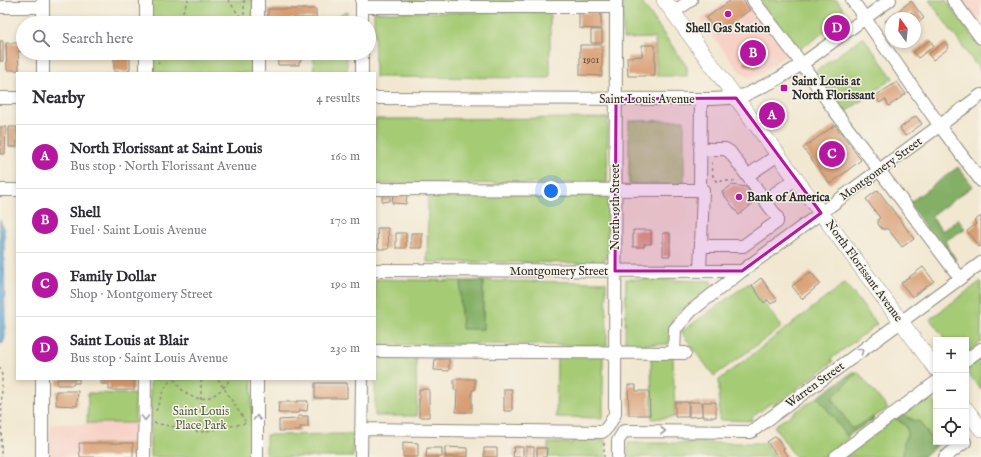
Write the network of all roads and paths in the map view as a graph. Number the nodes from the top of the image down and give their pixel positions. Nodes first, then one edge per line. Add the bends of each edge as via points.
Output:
1 (146, 0) edge
2 (188, 0) edge
3 (228, 0) edge
4 (244, 0) edge
5 (258, 0) edge
6 (664, 0) edge
7 (691, 0) edge
8 (753, 0) edge
9 (852, 0) edge
10 (890, 0) edge
11 (953, 0) edge
12 (616, 3) edge
13 (43, 4) edge
14 (362, 4) edge
15 (0, 7) edge
16 (674, 12) junction
17 (43, 16) edge
18 (146, 16) edge
19 (181, 16) edge
20 (239, 16) edge
21 (244, 16) edge
22 (258, 16) edge
23 (362, 16) edge
24 (865, 18) junction
25 (981, 38) edge
26 (43, 60) edge
27 (146, 60) edge
28 (159, 60) edge
29 (258, 60) edge
30 (362, 60) edge
31 (802, 64) junction
32 (157, 65) dead end
33 (43, 72) edge
34 (146, 72) edge
35 (258, 72) edge
36 (362, 72) edge
37 (981, 95) edge
38 (0, 98) edge
39 (16, 98) edge
40 (376, 98) edge
41 (736, 98) junction
42 (616, 99) junction
43 (701, 99) junction
44 (940, 126) junction
45 (700, 149) junction
46 (778, 155) junction
47 (879, 171) junction
48 (748, 176) junction
49 (796, 179) junction
50 (981, 181) edge
51 (376, 189) edge
52 (616, 189) junction
53 (0, 190) edge
54 (16, 190) edge
55 (700, 190) junction
56 (765, 200) junction
57 (821, 213) junction
58 (702, 246) junction
59 (981, 262) edge
60 (376, 270) edge
61 (615, 271) junction
62 (700, 271) junction
63 (742, 271) junction
64 (960, 278) junction
65 (901, 321) junction
66 (981, 349) edge
67 (376, 351) edge
68 (615, 352) junction
69 (969, 358) edge
70 (933, 365) edge
71 (0, 368) edge
72 (42, 380) edge
73 (145, 380) edge
74 (172, 380) edge
75 (174, 380) edge
76 (201, 380) edge
77 (219, 380) edge
78 (229, 380) edge
79 (257, 380) edge
80 (362, 380) edge
81 (933, 384) edge
82 (224, 387) junction
83 (201, 399) junction
84 (156, 413) dead end
85 (969, 413) edge
86 (155, 418) dead end
87 (150, 422) dead end
88 (154, 422) junction
89 (252, 422) dead end
90 (246, 423) junction
91 (361, 429) junction
92 (981, 430) edge
93 (201, 432) junction
94 (969, 439) edge
95 (604, 440) dead end
96 (961, 445) edge
97 (1, 457) edge
98 (42, 457) edge
99 (144, 457) edge
100 (257, 457) edge
101 (361, 457) edge
102 (604, 457) edge
103 (618, 457) edge
104 (835, 457) edge
105 (945, 457) edge

1 - 18 street
2 - 19 path
3 - 20 path
4 - 21 path
5 - 22 street
6 - 16 main road, North Florissant Avenue
7 - 16 street
8 - 31 street
9 - 24 street
10 - 24 street, Saint Louis Avenue
11 - 25 street
12 - 14 street
12 - 42 street, North 19th Street
13 - 15 street
13 - 17 street
14 - 23 street
16 - 41 main road, North Florissant Avenue
24 - 31 street, Saint Louis Avenue
24 - 44 street
26 - 33 street
27 - 34 street
28 - 32 path
29 - 35 street
30 - 36 street
31 - 41 street, Saint Louis Avenue via 756,91
31 - 47 street
37 - 44 street, Montgomery Street
38 - 39 street
40 - 42 street, Saint Louis Avenue
41 - 43 street, Saint Louis Avenue
41 - 46 main road, North Florissant Avenue
42 - 43 street, Saint Louis Avenue
42 - 52 street, North 19th Street
43 - 45 street
44 - 47 street, Montgomery Street
44 - 50 street
45 - 48 street via 727,150
45 - 55 street
46 - 48 street
46 - 49 main road, North Florissant Avenue
47 - 57 street, Montgomery Street
47 - 64 street
48 - 56 street
49 - 56 street
49 - 57 main road, North Florissant Avenue
51 - 52 street
52 - 55 street
52 - 61 street, North 19th Street
53 - 54 street
55 - 58 street via 703,190
56 - 58 street via 777,217 777,222 758,236 743,246
57 - 63 street, Montgomery Street
57 - 65 main road, North Florissant Avenue
58 - 62 street
59 - 64 street, Warren Street
60 - 61 street, Montgomery Street
61 - 62 street, Montgomery Street
61 - 68 street, North 19th Street
62 - 63 street, Montgomery Street
63 - 68 street, Montgomery Street via 691,311 678,325 674,332 680,353
64 - 65 street, Warren Street
65 - 70 main road, North Florissant Avenue
103 -> 65 street, Warren Street via 618,441 624,431 751,432
66 - 69 street
67 - 68 street
68 - 91 street, North 19th Street via 615,414 607,430 602,432
71 - 97 path
72 - 98 street
73 -> 99 street
74 - 84 path via 163,391
75 - 83 path via 185,394
76 - 83 path
77 - 82 path
78 - 82 path
100 -> 79 street
80 - 91 street
81 - 104 street
82 - 83 path via 211,397
82 - 90 path
83 - 93 path
85 - 92 main road
86 - 88 path
87 - 88 path
88 - 93 path
89 - 90 path
90 - 93 path
91 - 101 street
92 - 94 street
95 - 102 path
96 - 105 street

